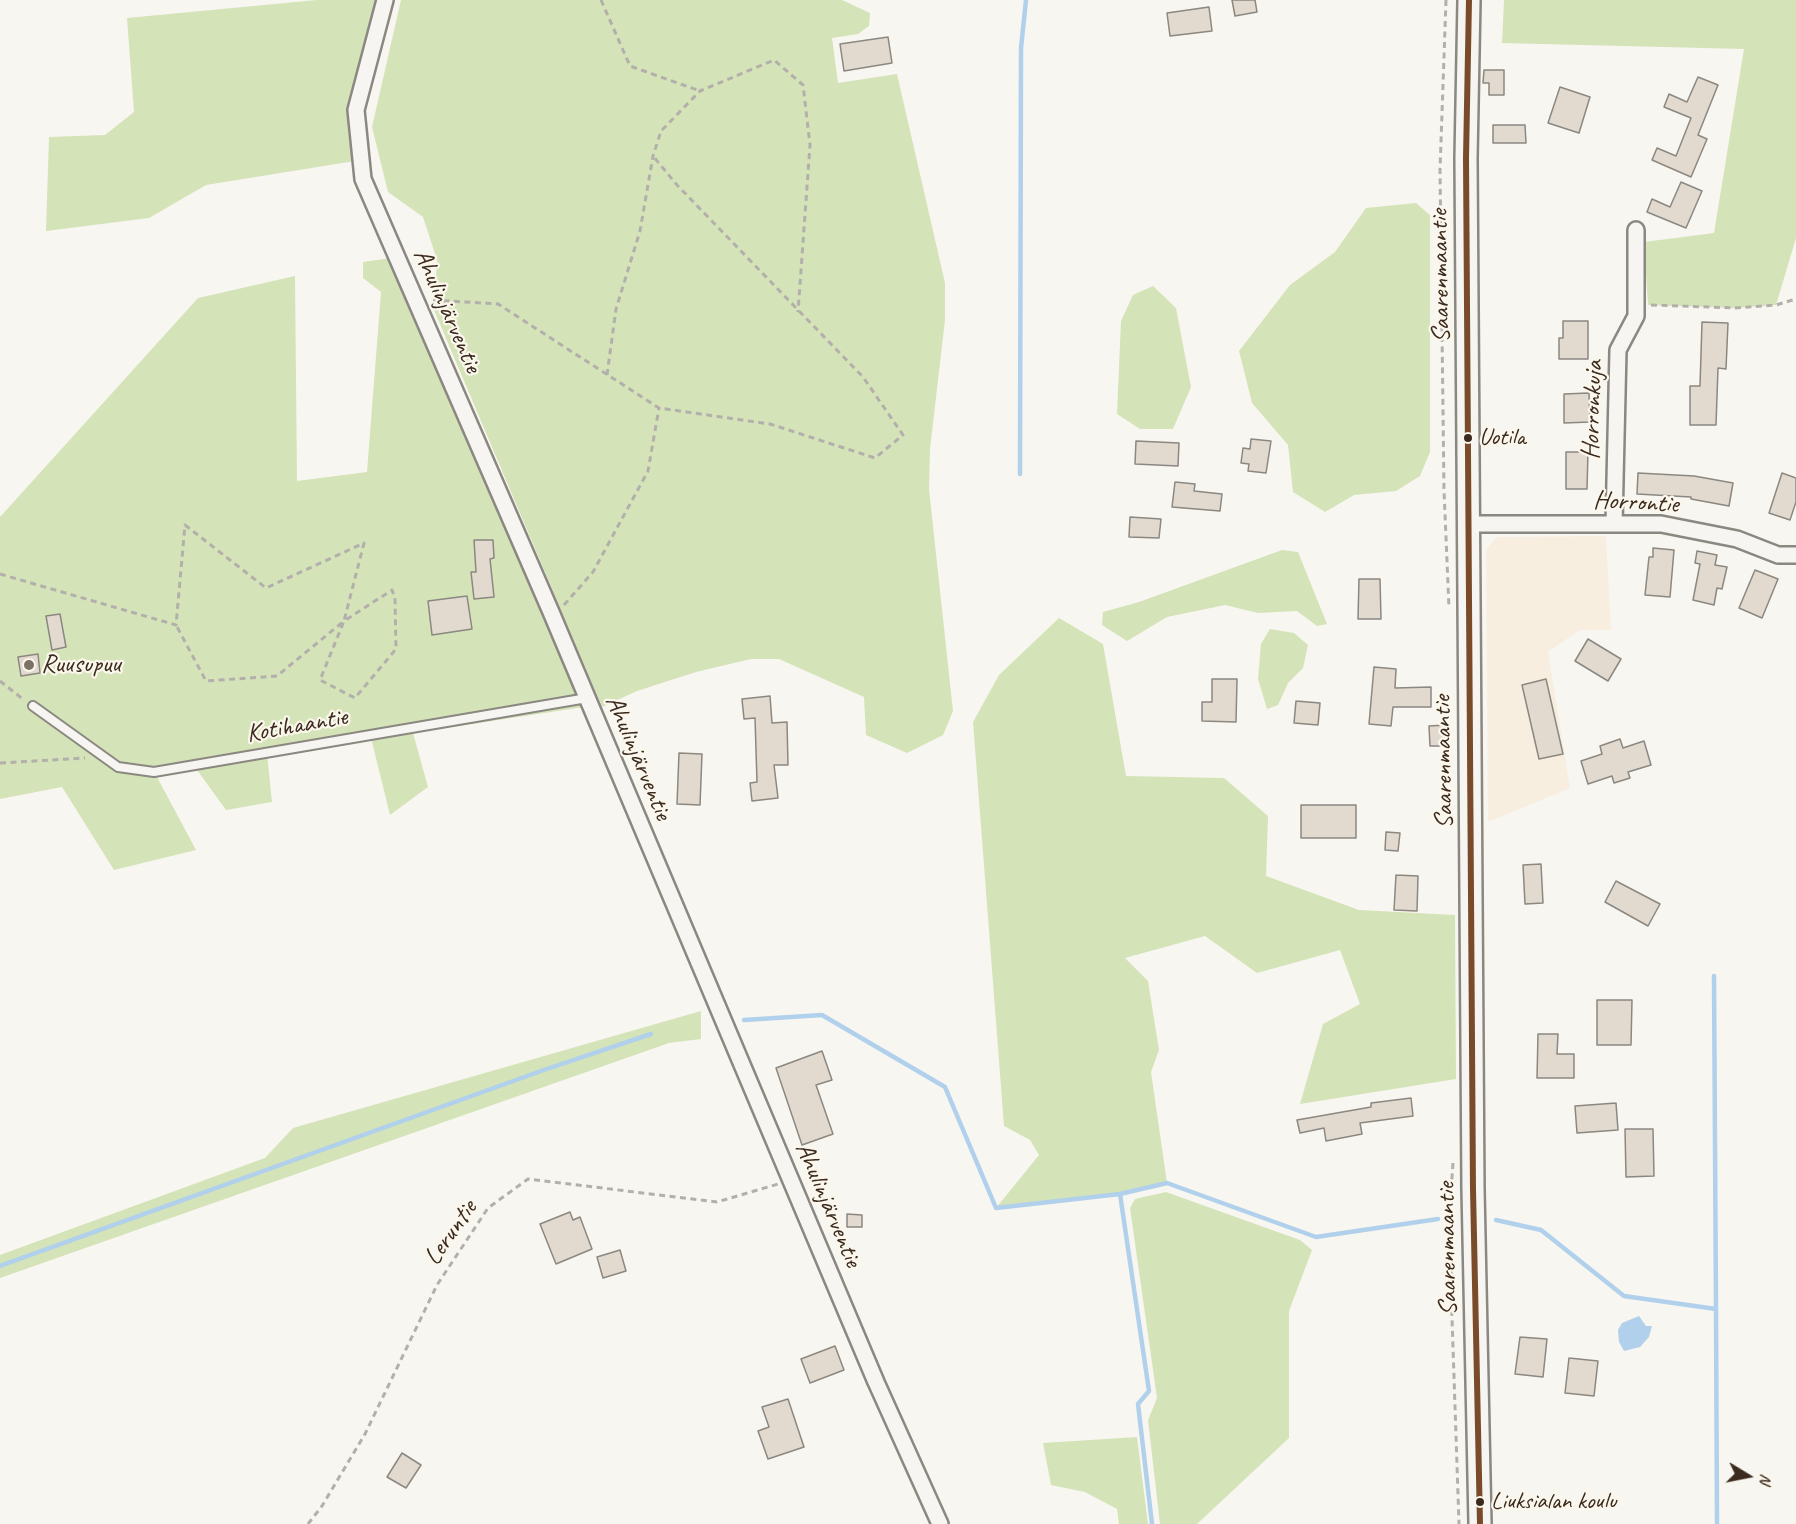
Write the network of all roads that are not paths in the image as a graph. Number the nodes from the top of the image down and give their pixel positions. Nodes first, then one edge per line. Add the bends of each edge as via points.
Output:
1 (385, 0) edge
2 (1469, 0) edge
3 (1636, 230) dead end
4 (1469, 524) junction
5 (1614, 524) junction
6 (1796, 555) edge
7 (586, 698) junction
8 (33, 706) road end
9 (940, 1524) edge
10 (1480, 1524) edge

1 - 7 street, Ahulinjärventie via 356,110 363,180
2 - 4 street, Saarenmaantie
3 - 5 street, Horronkuja via 1636,316 1618,350
4 - 5 street, Horrontie
4 - 10 street, Saarenmaantie via 1473,1189
5 - 6 street, Horrontie via 1661,524 1737,539 1778,555
7 - 8 lane, Kotihaantie via 154,772 118,767
7 - 9 street, Ahulinjärventie

